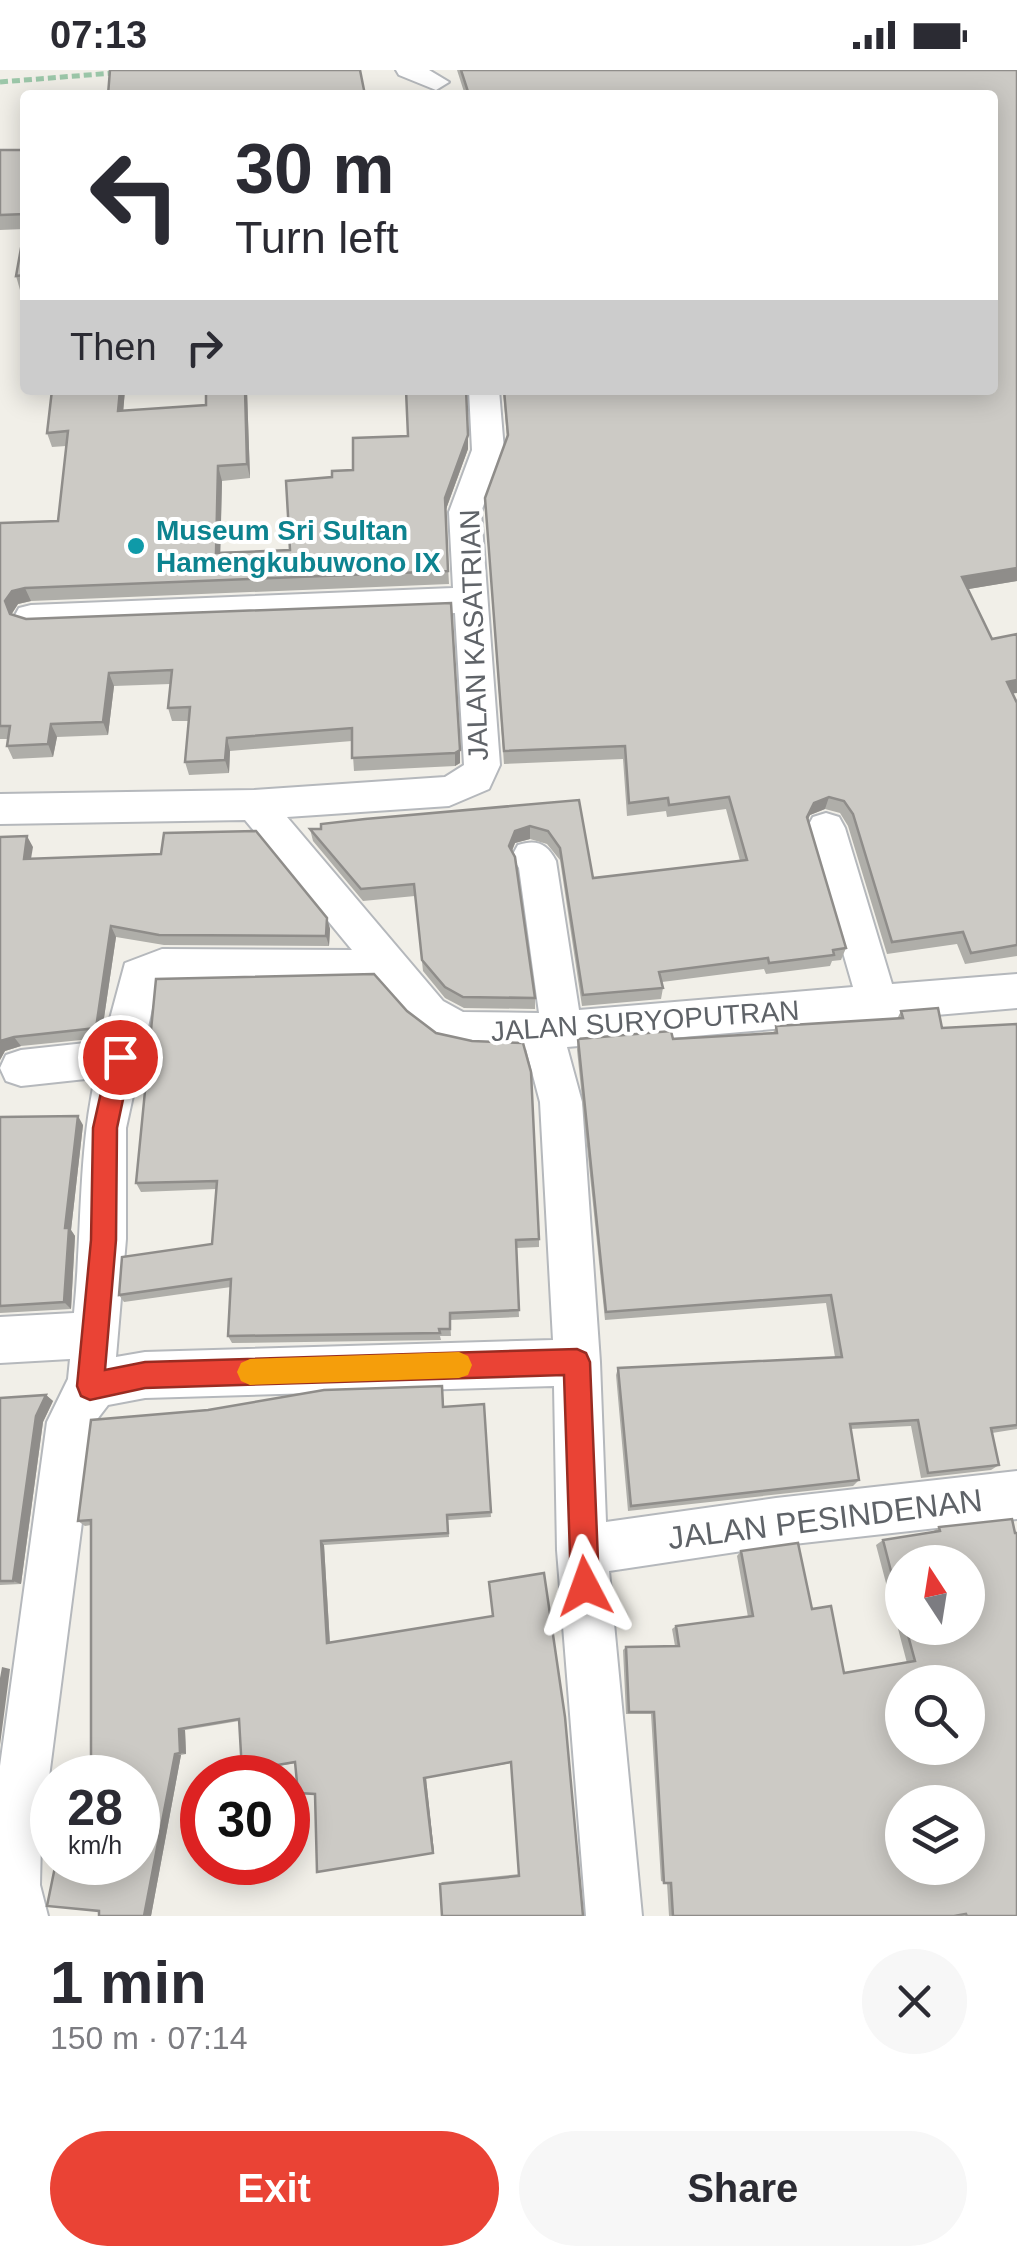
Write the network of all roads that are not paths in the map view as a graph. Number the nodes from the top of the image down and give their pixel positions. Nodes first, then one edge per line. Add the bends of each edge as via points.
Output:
1 (408, 70) edge
2 (436, 82) edge
3 (484, 395) edge
4 (471, 600) junction
5 (31, 617) edge
6 (254, 805) junction
7 (0, 809) edge
8 (826, 828) dead end
9 (531, 856) dead end
10 (382, 959) junction
11 (1017, 990) edge
12 (878, 1005) junction
13 (552, 1030) junction
14 (120, 1057) junction
15 (21, 1068) dead end
16 (93, 1335) junction
17 (0, 1340) edge
18 (577, 1362) junction
19 (90, 1386) junction
20 (1017, 1496) edge
21 (582, 1550) junction
22 (11, 1793) edge
23 (20, 1916) edge
24 (614, 1916) edge

1 - 2 street
3 - 4 street, JALAN KASATRIAN via 488,450 465,512
4 - 5 street
4 - 6 street, JALAN KASATRIAN via 482,765 476,779 449,791
6 - 7 street
6 - 10 street, JALAN SURYOPUTRAN
8 - 12 street
9 - 13 street via 537,862
10 - 13 street, JALAN SURYOPUTRAN via 448,1028
10 - 14 street via 356,967 149,968 139,975
11 - 12 street, JALAN SURYOPUTRAN
12 - 13 street, JALAN SURYOPUTRAN
13 - 18 street
14 - 15 street
14 - 16 street via 105,1128 104,1240
16 - 17 street
16 - 19 street
18 - 19 street via 145,1375
18 - 21 street
19 - 22 street via 71,1422
20 - 21 street, JALAN PESINDENAN
21 - 24 street
22 - 23 street via 10,1862

